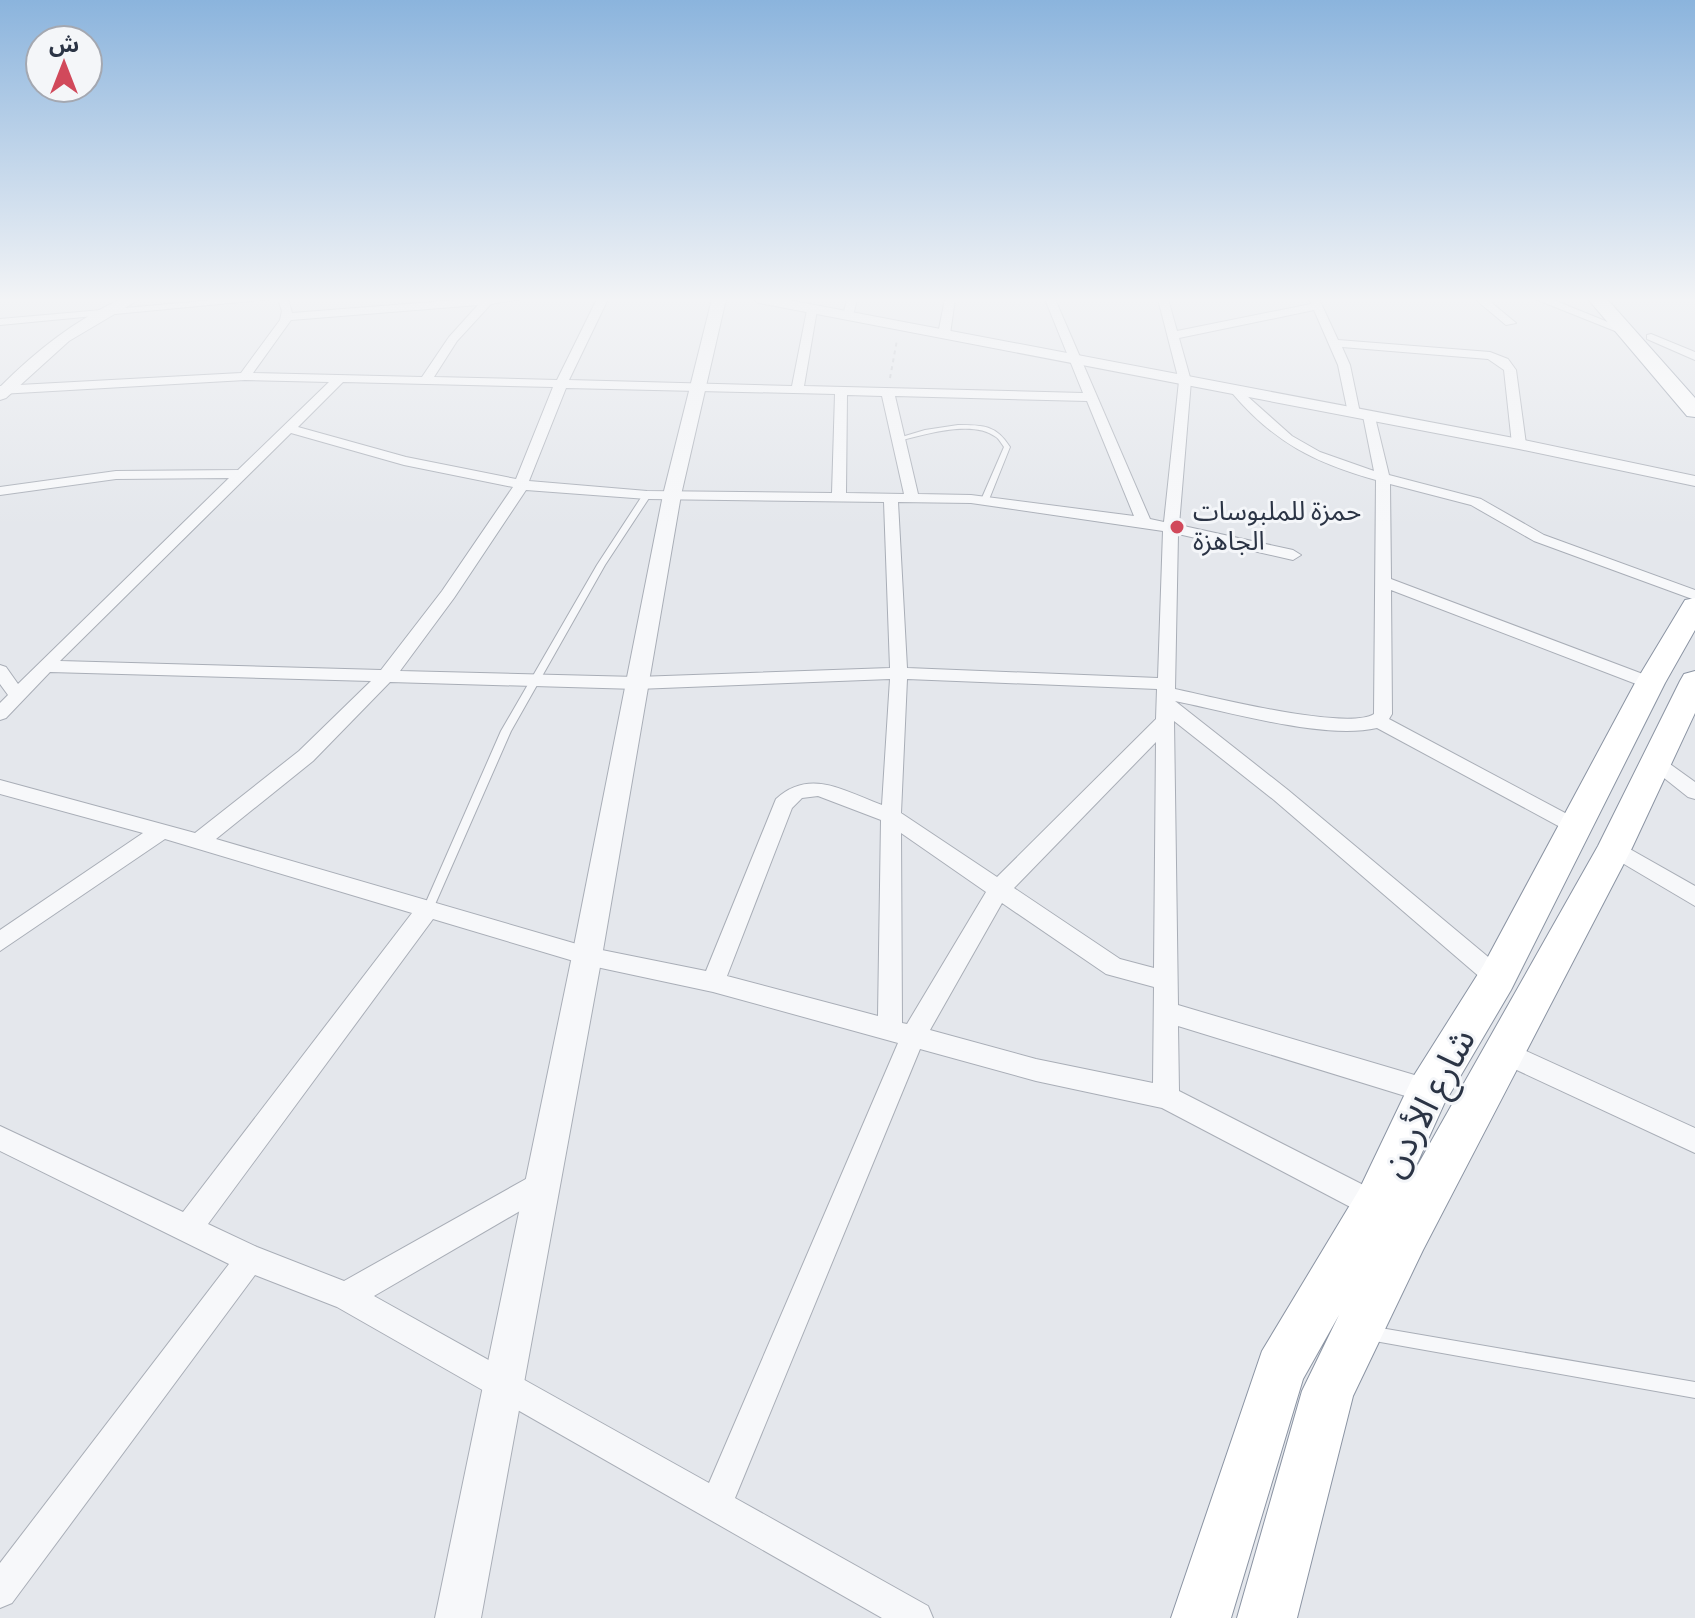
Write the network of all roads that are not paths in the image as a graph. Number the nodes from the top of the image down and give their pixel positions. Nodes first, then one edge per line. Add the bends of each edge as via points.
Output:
1 (21, 375) edge
2 (429, 375) edge
3 (566, 375) edge
4 (699, 375) edge
5 (800, 375) edge
6 (1083, 375) edge
7 (1152, 375) edge
8 (1183, 375) edge
9 (1347, 375) edge
10 (1511, 375) edge
11 (1663, 375) edge
12 (245, 376) joint
13 (427, 378) junction
14 (339, 379) junction
15 (1185, 381) junction
16 (561, 384) junction
17 (696, 388) junction
18 (797, 390) junction
19 (1237, 391) junction
20 (2, 392) edge
21 (841, 392) junction
22 (888, 393) junction
23 (1092, 397) junction
24 (1695, 411) edge
25 (1361, 415) junction
26 (291, 429) junction
27 (898, 439) junction
28 (1519, 444) junction
29 (244, 474) junction
30 (1383, 480) junction
31 (1695, 481) edge
32 (522, 485) junction
33 (0, 491) edge
34 (660, 495) junction
35 (839, 498) junction
36 (912, 498) junction
37 (891, 499) junction
38 (985, 500) junction
39 (1144, 522) junction
40 (1171, 527) junction
41 (1293, 555) dead end
42 (1384, 582) junction
43 (1695, 595) edge
44 (1695, 606) edge
45 (45, 666) junction
46 (0, 671) edge
47 (899, 673) junction
48 (385, 676) junction
49 (537, 680) junction
50 (1695, 681) edge
51 (637, 683) junction
52 (1650, 683) junction
53 (17, 695) junction
54 (1167, 701) junction
55 (0, 714) edge
56 (1379, 721) junction
57 (1651, 742) junction
58 (0, 787) edge
59 (1695, 792) edge
60 (891, 816) junction
61 (1575, 827) junction
62 (162, 831) junction
63 (198, 842) junction
64 (1614, 848) junction
65 (999, 889) junction
66 (1695, 897) edge
67 (428, 909) junction
68 (0, 942) edge
69 (587, 956) junction
70 (1497, 978) junction
71 (1165, 980) junction
72 (713, 982) junction
73 (1165, 1012) junction
74 (902, 1032) junction
75 (1502, 1051) junction
76 (1428, 1091) junction
77 (1166, 1097) junction
78 (0, 1138) edge
79 (1695, 1141) edge
80 (542, 1184) junction
81 (1375, 1206) junction
82 (187, 1230) junction
83 (250, 1259) junction
84 (346, 1296) junction
85 (1359, 1331) junction
86 (502, 1384) junction
87 (1695, 1390) edge
88 (717, 1503) junction
89 (0, 1591) edge
90 (458, 1618) edge
91 (916, 1618) edge
92 (1201, 1618) edge
93 (1267, 1618) edge

1 - 20 street
2 - 13 street
3 - 16 street
4 - 17 street
5 - 18 street
6 - 23 street
7 - 15 street
8 - 15 street
9 - 25 street
10 - 28 street
11 - 24 highway
12 - 14 street
12 - 20 street
13 - 14 street
13 - 16 street
14 - 26 street
15 - 19 street
15 - 40 street
16 - 17 street
16 - 32 street
17 - 18 street
17 - 34 street
18 - 21 street
19 - 25 street
19 - 30 street via 1253,412 1304,450
21 - 22 street
21 - 35 street
22 - 23 street
22 - 27 street
23 - 39 street
25 - 28 street
25 - 30 street
26 - 29 street
26 - 32 street via 404,461
27 - 36 street
27 - 38 lane via 973,428 1001,437 1007,447
28 - 31 street
29 - 33 street via 116,475
29 - 45 street
30 - 42 street
30 - 43 street via 1478,503 1523,531
32 - 34 street
32 - 48 street
34 - 35 street
34 - 49 lane via 601,565
34 - 51 street
35 - 37 street
36 - 37 street
36 - 38 street
37 - 47 street
38 - 39 street
39 - 40 street
40 - 41 street
40 - 54 street
42 - 52 street
42 - 56 street
44 - 52 highway, شارع الأردن
45 - 48 street
45 - 53 street
46 - 53 street
47 - 51 street
47 - 54 street
47 - 60 street
48 - 49 street
48 - 63 street via 328,737
49 - 51 street
49 - 67 lane via 494,757
50 - 57 highway, شارع الأردن
51 - 69 street
52 - 57 highway, شارع الأردن
53 - 55 street
54 - 56 street via 1330,725
54 - 65 street
54 - 70 street
54 - 71 street
56 - 61 street
57 - 59 street
57 - 61 highway, شارع الأردن
57 - 64 highway, شارع الأردن
58 - 62 street
60 - 65 street
60 - 72 street via 819,789 796,792 783,804
60 - 74 street
61 - 70 highway, شارع الأردن
62 - 63 street
62 - 68 street
63 - 67 street
64 - 66 street
64 - 75 highway, شارع الأردن
65 - 71 street via 1114,967
65 - 74 street
67 - 69 street
67 - 82 street
69 - 72 street
69 - 80 street
70 - 76 highway, شارع الأردن
71 - 73 street
72 - 74 street
73 - 76 street
73 - 77 street
74 - 77 street via 1036,1070
74 - 88 street
75 - 79 street
75 - 85 highway, شارع الأردن
76 - 81 highway, شارع الأردن
77 - 81 street
78 - 82 street
80 - 84 street
80 - 86 street
81 - 92 highway, شارع الأردن via 1280,1369
82 - 83 street
83 - 84 street
83 - 89 street
84 - 86 street
85 - 87 lane
85 - 93 highway, شارع الأردن via 1328,1391
86 - 88 street
86 - 90 street
88 - 91 street

